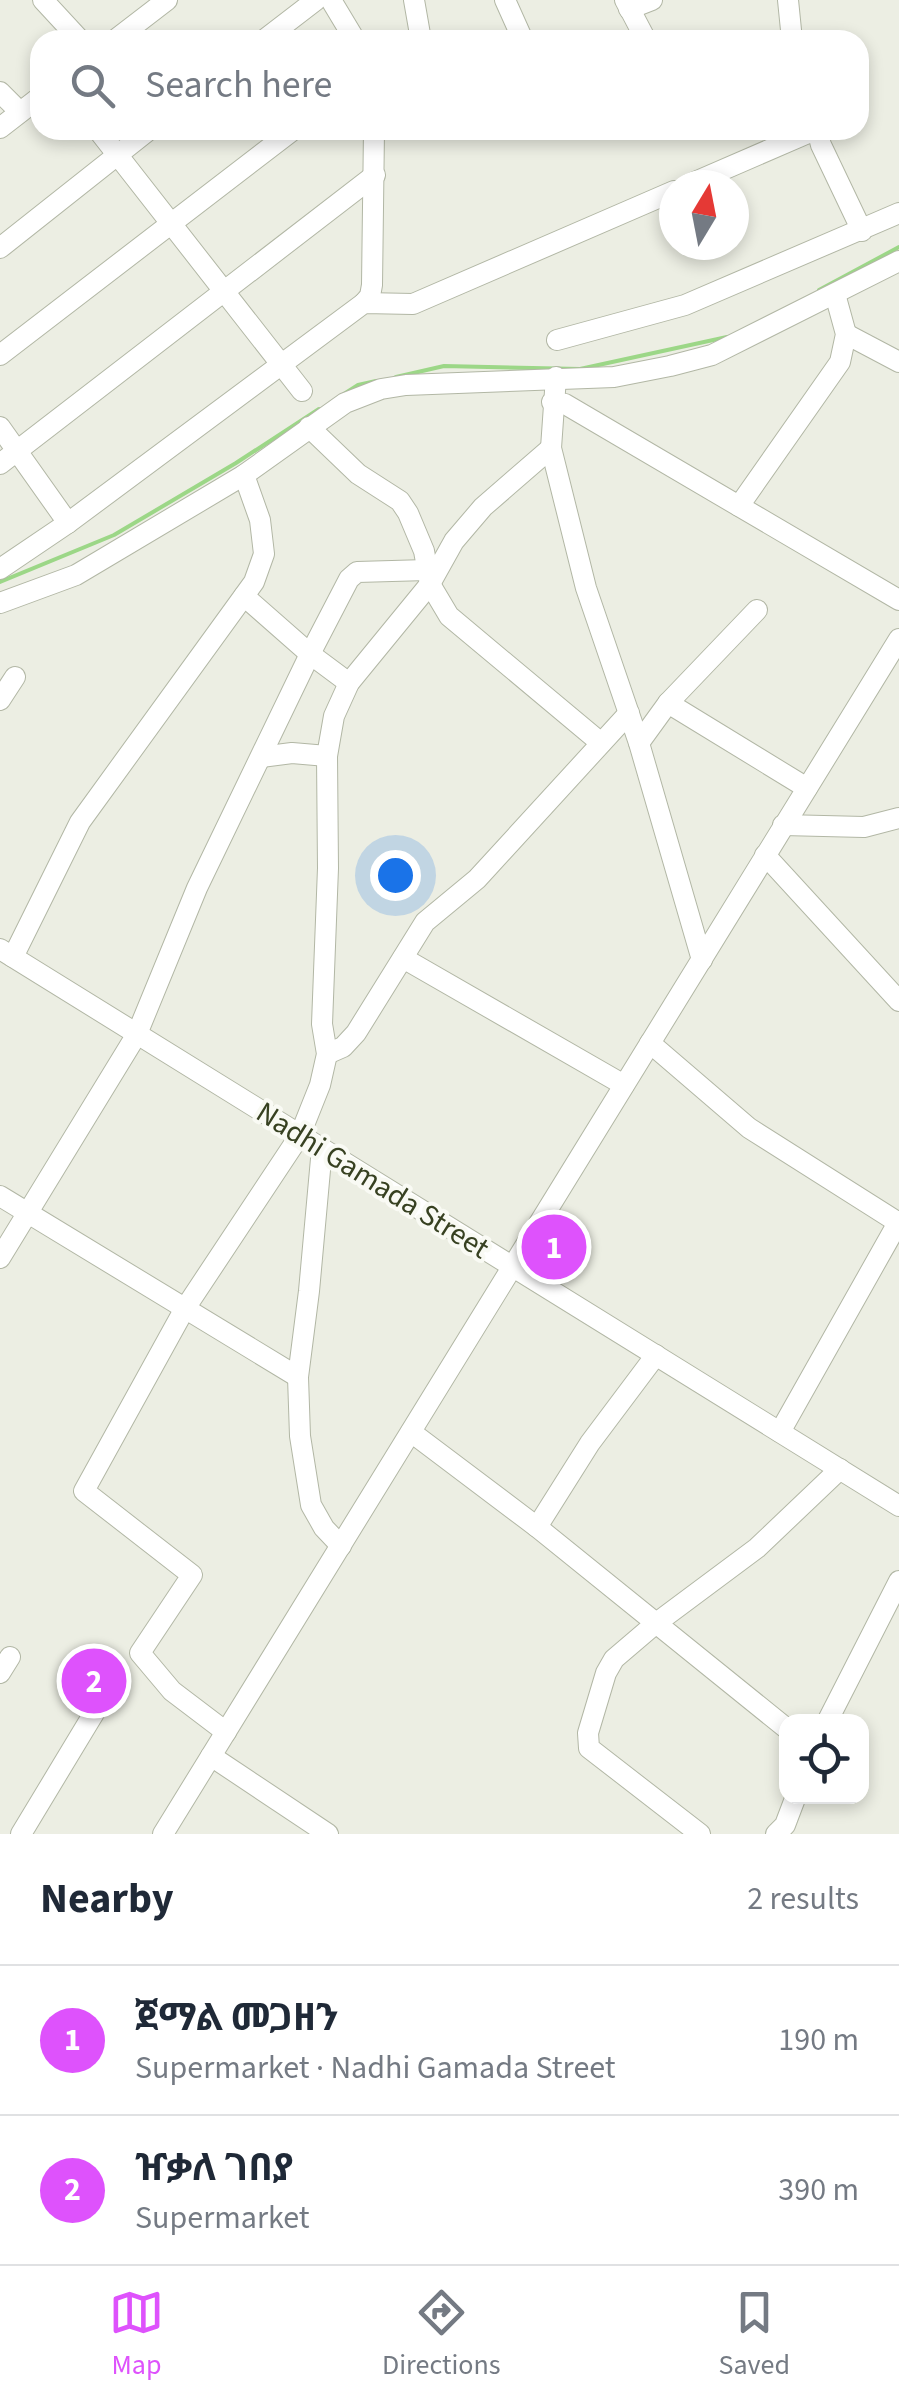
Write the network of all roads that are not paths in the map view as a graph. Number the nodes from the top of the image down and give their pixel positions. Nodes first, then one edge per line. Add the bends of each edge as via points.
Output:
1 (42, 0) edge
2 (167, 0) edge
3 (316, 0) edge
4 (331, 0) edge
5 (414, 0) edge
6 (505, 0) edge
7 (652, 0) edge
8 (788, 0) edge
9 (627, 4) edge
10 (70, 30) edge
11 (127, 30) edge
12 (277, 30) edge
13 (348, 30) edge
14 (420, 30) edge
15 (518, 30) edge
16 (641, 30) edge
17 (787, 30) edge
18 (0, 92) edge
19 (30, 104) edge
20 (20, 112) junction
21 (0, 128) edge
22 (106, 140) edge
23 (137, 140) edge
24 (280, 140) edge
25 (374, 140) edge
26 (793, 140) edge
27 (819, 140) edge
28 (118, 155) junction
29 (723, 170) edge
30 (374, 175) junction
31 (659, 197) edge
32 (899, 213) edge
33 (170, 223) junction
34 (862, 230) junction
35 (0, 248) edge
36 (899, 261) edge
37 (223, 291) junction
38 (835, 294) junction
39 (366, 303) junction
40 (846, 334) junction
41 (557, 340) dead end
42 (0, 355) edge
43 (899, 362) edge
44 (280, 363) junction
45 (556, 378) junction
46 (302, 391) dead end
47 (552, 402) junction
48 (0, 427) edge
49 (309, 427) junction
50 (551, 448) junction
51 (8, 458) edge
52 (244, 476) junction
53 (739, 506) junction
54 (68, 522) junction
55 (0, 568) edge
56 (429, 577) junction
57 (244, 596) junction
58 (899, 600) edge
59 (0, 603) edge
60 (757, 610) dead end
61 (899, 639) edge
62 (310, 654) junction
63 (15, 677) dead end
64 (349, 682) junction
65 (0, 700) edge
66 (668, 702) junction
67 (629, 713) junction
68 (602, 743) junction
69 (640, 743) junction
70 (327, 756) junction
71 (262, 757) junction
72 (807, 788) junction
73 (899, 818) edge
74 (783, 826) junction
75 (765, 854) junction
76 (6, 953) edge
77 (403, 958) junction
78 (702, 960) junction
79 (899, 1001) edge
80 (137, 1034) junction
81 (650, 1043) junction
82 (328, 1054) junction
83 (624, 1086) junction
84 (300, 1135) junction
85 (322, 1148) junction
86 (0, 1196) edge
87 (28, 1213) junction
88 (899, 1222) edge
89 (0, 1258) edge
90 (513, 1267) junction
91 (184, 1310) junction
92 (656, 1355) junction
93 (298, 1377) junction
94 (411, 1432) junction
95 (780, 1432) junction
96 (840, 1469) junction
97 (899, 1506) edge
98 (537, 1528) junction
99 (341, 1546) junction
100 (899, 1581) edge
101 (655, 1624) junction
102 (94, 1713) dead end
103 (832, 1714) edge
104 (779, 1722) edge
105 (226, 1732) junction
106 (212, 1756) junction
107 (793, 1804) edge
108 (21, 1834) edge
109 (163, 1834) edge
110 (328, 1834) edge
111 (700, 1834) edge
112 (776, 1834) edge

1 - 10 street
2 - 11 street
3 - 12 street
4 - 13 street
5 - 14 street
6 - 15 street
7 - 9 street
8 - 17 street
9 - 16 street
18 - 20 street
19 - 20 street
20 - 21 street
22 - 28 street
23 - 28 street
24 - 33 street
25 - 30 street
26 - 29 street
27 - 34 street
28 - 33 street
28 - 35 street
30 - 37 street
30 - 39 street
31 - 39 street via 413,304
32 - 34 street
33 - 37 street
33 - 42 street
34 - 41 street via 684,305
36 - 38 street
37 - 44 street
37 - 51 street
38 - 40 street
38 - 45 street via 712,355 614,377
39 - 44 street
40 - 43 street
40 - 53 street via 840,362
44 - 46 street
44 - 54 street
45 - 47 street
45 - 49 street via 381,389
47 - 50 street
47 - 53 street
48 - 51 street
49 - 52 street
49 - 56 street via 358,474 400,501
50 - 56 street via 483,507
50 - 67 street via 586,588
51 - 54 street
52 - 57 street via 264,554
52 - 59 street via 76,576
53 - 58 street
54 - 55 street
56 - 62 street via 357,572
56 - 64 street
56 - 68 street via 449,616
57 - 62 street
57 - 76 street via 80,822
60 - 66 street
61 - 72 street
62 - 64 street
62 - 71 street
63 - 65 street
64 - 70 street
66 - 69 street
66 - 72 street
67 - 68 street
67 - 69 street
68 - 77 street via 477,879 426,922
69 - 78 street
70 - 71 street
70 - 82 street via 322,1024
71 - 80 street via 197,888
72 - 74 street
73 - 74 street via 864,826
74 - 75 street
75 - 78 street
75 - 79 street
76 - 80 street, Nadhi Gamada Street
77 - 82 street via 356,1034
77 - 83 street
78 - 81 street
80 - 84 street, Nadhi Gamada Street
80 - 87 street
81 - 83 street
81 - 88 street via 749,1128
82 - 84 street
83 - 90 street
84 - 85 street, Nadhi Gamada Street
84 - 91 street
85 - 90 street, Nadhi Gamada Street
85 - 93 street
86 - 87 street
87 - 89 street
87 - 91 street
88 - 95 street
90 - 92 street, Nadhi Gamada Street
90 - 94 street
91 - 93 street
91 - 105 street via 84,1490 192,1575 140,1653 172,1692
92 - 95 street, Nadhi Gamada Street
92 - 98 street
93 - 99 street via 311,1505
94 - 98 street
94 - 99 street
95 - 96 street, Nadhi Gamada Street
96 - 97 street, Nadhi Gamada Street
96 - 101 street via 757,1548
98 - 101 street
99 - 105 street
100 - 103 street
101 - 104 street
101 - 111 street via 606,1672 589,1748
102 - 108 street
105 - 106 street
106 - 109 street
106 - 110 street
107 - 112 street

